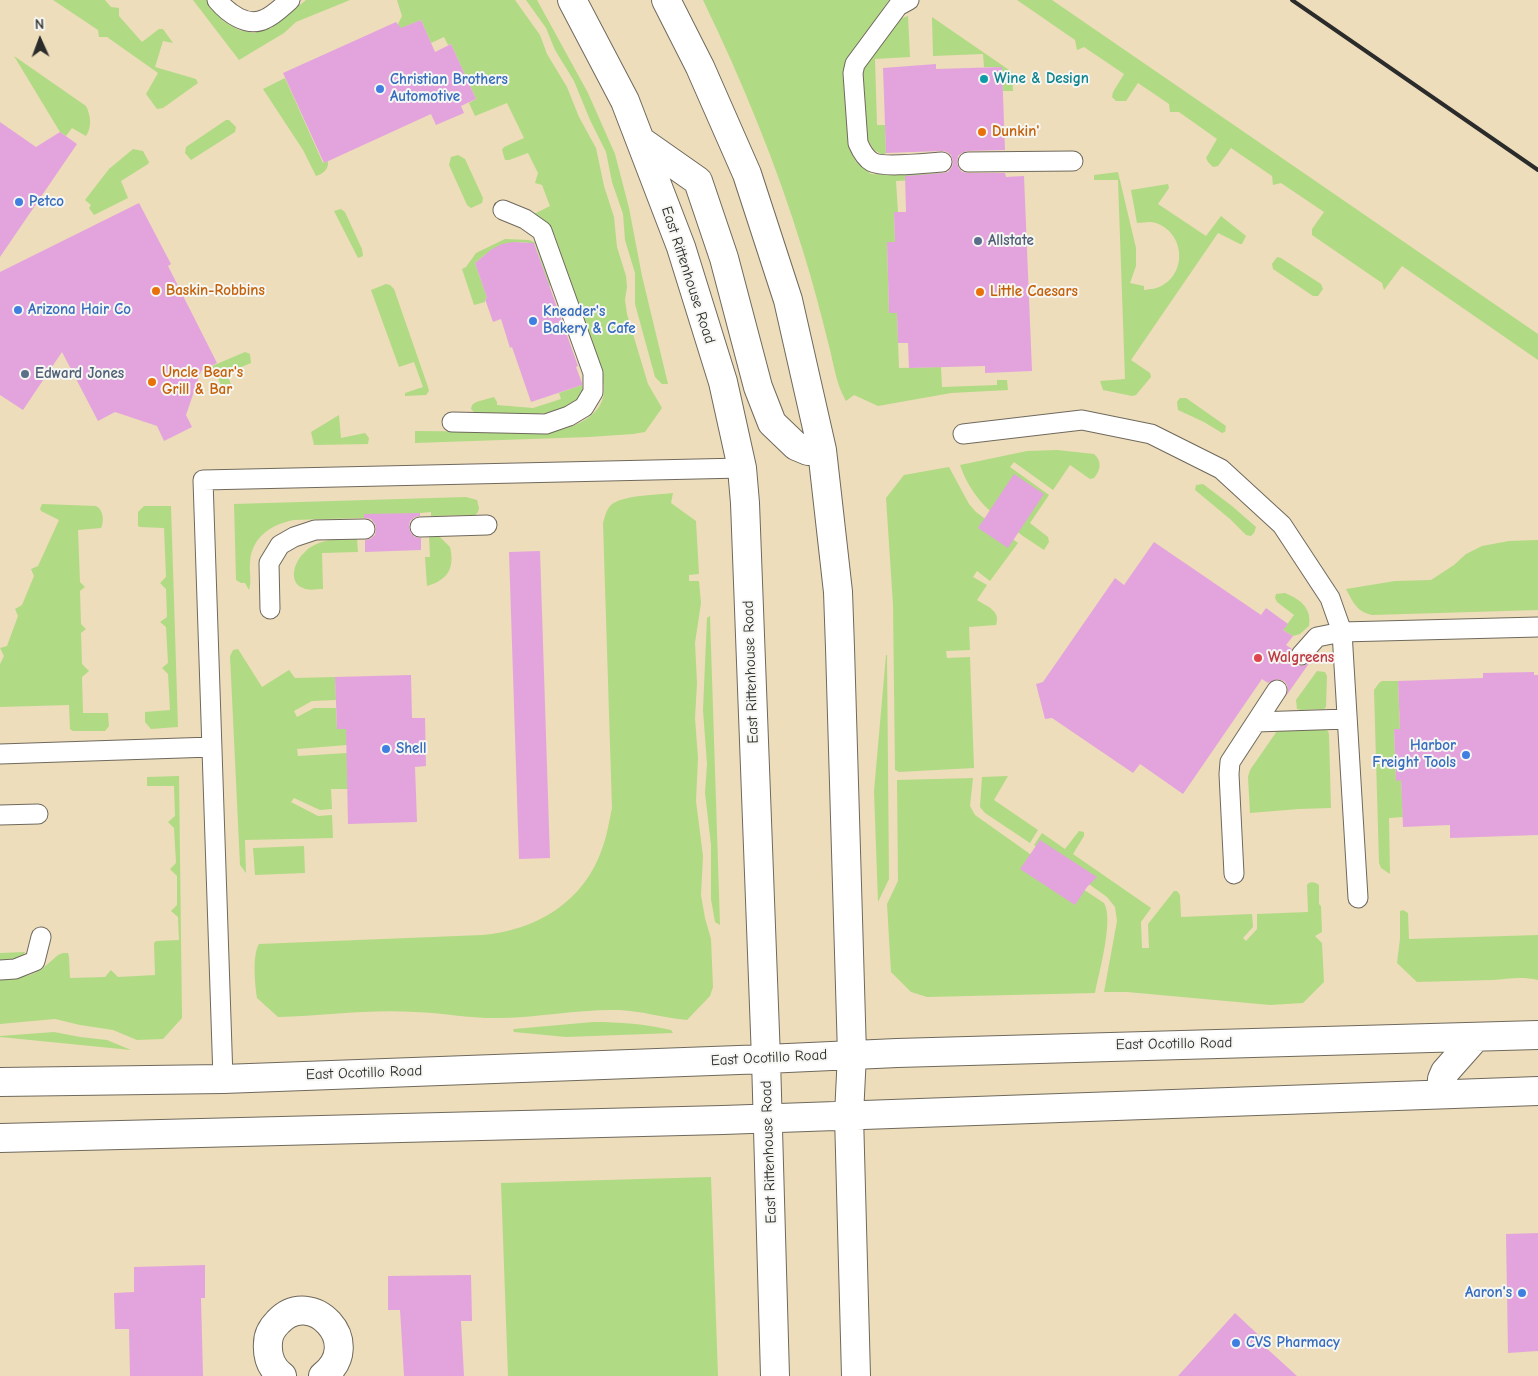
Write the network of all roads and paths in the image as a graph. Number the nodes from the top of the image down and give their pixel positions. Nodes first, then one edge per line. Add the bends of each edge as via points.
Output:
1 (217, 0) edge
2 (290, 0) edge
3 (572, 0) edge
4 (666, 0) edge
5 (909, 0) edge
6 (641, 140) junction
7 (1073, 161) dead end
8 (942, 162) dead end
9 (968, 162) dead end
10 (503, 210) dead end
11 (452, 422) dead end
12 (963, 434) dead end
13 (822, 450) junction
14 (742, 468) junction
15 (487, 525) dead end
16 (420, 527) dead end
17 (364, 529) dead end
18 (270, 609) dead end
19 (1538, 627) edge
20 (1342, 632) junction
21 (1301, 656) dead end
22 (1277, 690) dead end
23 (1347, 719) junction
24 (1256, 722) junction
25 (212, 747) junction
26 (0, 754) edge
27 (38, 814) dead end
28 (0, 815) edge
29 (1234, 874) dead end
30 (1358, 898) dead end
31 (41, 937) dead end
32 (0, 970) edge
33 (1538, 1035) edge
34 (1476, 1037) junction
35 (852, 1054) junction
36 (766, 1059) junction
37 (224, 1079) junction
38 (0, 1082) edge
39 (1538, 1091) edge
40 (1441, 1094) junction
41 (849, 1115) junction
42 (768, 1118) junction
43 (0, 1138) edge
44 (282, 1376) edge
45 (323, 1376) edge
46 (775, 1376) edge
47 (856, 1376) edge

1 - 2 lane via 229,13 247,21 265,20
3 - 6 main road, East Rittenhouse Road via 625,101
4 - 13 main road via 700,67 747,174 788,300
5 - 8 lane via 898,6 855,64 858,143 872,162
6 - 13 main road via 698,181 724,258 758,387 772,423 796,446 808,451
6 - 14 main road, East Rittenhouse Road via 681,247 723,382
7 - 9 lane
10 - 11 lane via 525,219 542,231 593,373 594,392 584,407 546,424
12 - 20 lane via 1082,420 1151,434 1222,469 1282,525 1330,598
13 - 35 main road via 838,592
14 - 25 lane via 204,480
14 - 36 main road, East Rittenhouse Road
15 - 16 lane
17 - 18 lane via 315,530 280,545 268,563
19 - 20 lane
20 - 21 lane via 1317,637
20 - 23 lane
22 - 24 lane
23 - 24 lane
23 - 30 lane
24 - 29 lane via 1230,762
25 - 26 lane
25 - 37 lane
27 - 28 lane
31 - 32 lane via 35,961 14,969
33 - 34 main road, East Ocotillo Road
34 - 35 main road, East Ocotillo Road
34 - 40 main road via 1445,1072
35 - 36 main road, East Ocotillo Road
35 - 41 main road
36 - 37 main road, East Ocotillo Road
36 - 42 main road, East Rittenhouse Road
37 - 38 main road, East Ocotillo Road
39 - 40 main road
40 - 41 main road
41 - 42 main road
41 - 47 main road
42 - 43 main road
42 - 46 main road, East Rittenhouse Road
44 - 45 main road via 271,1363 268,1339 281,1318 292,1312 305,1311 327,1320 338,1339 336,1361

